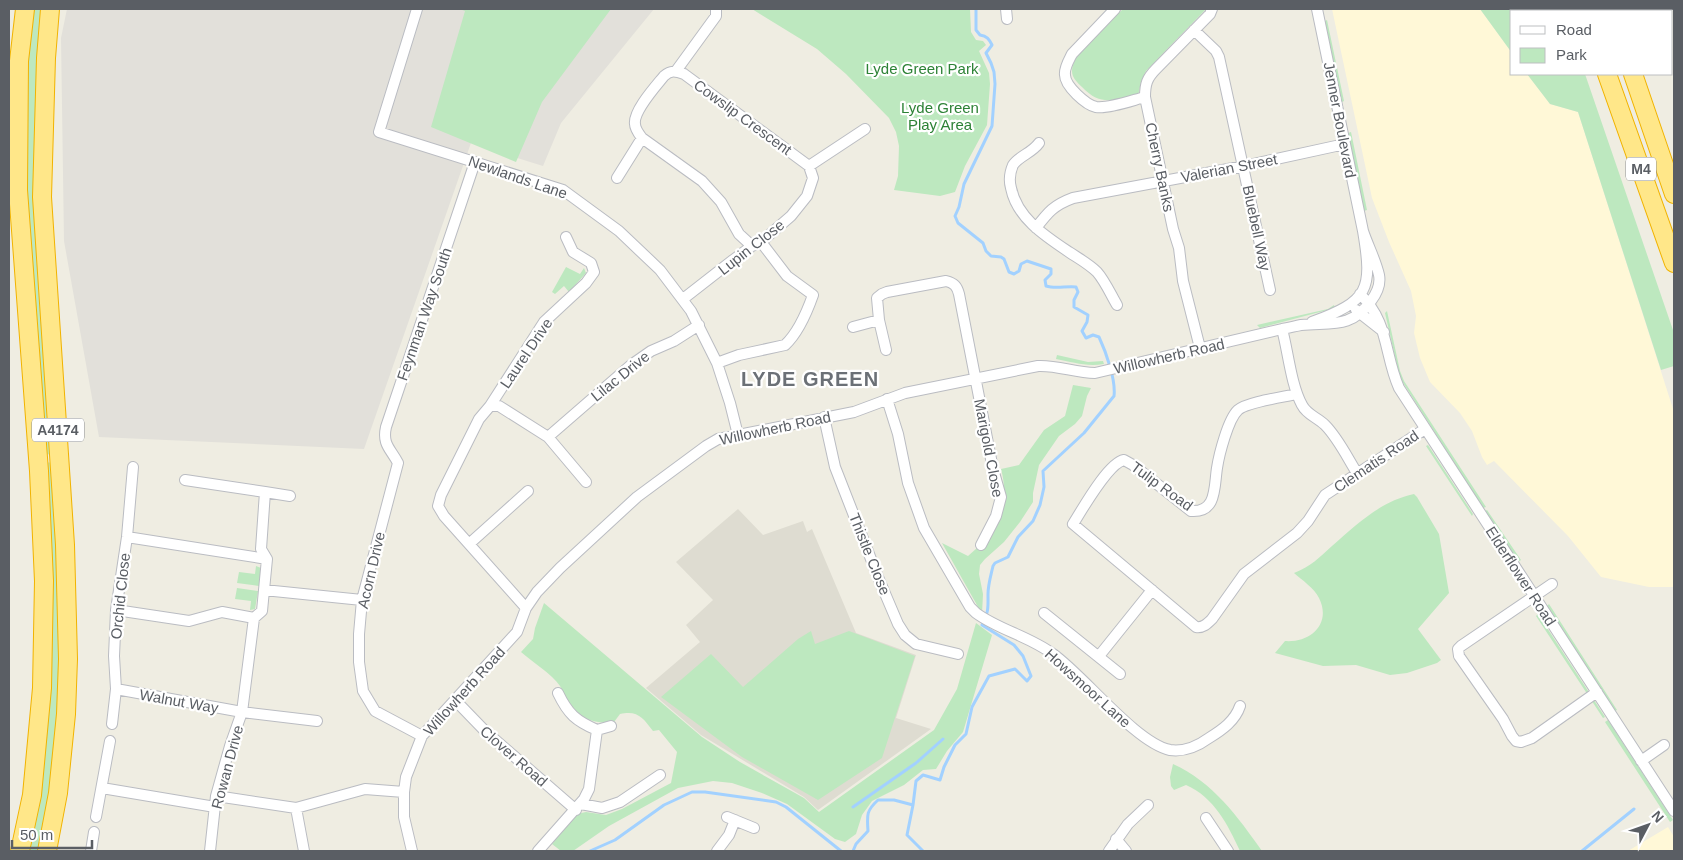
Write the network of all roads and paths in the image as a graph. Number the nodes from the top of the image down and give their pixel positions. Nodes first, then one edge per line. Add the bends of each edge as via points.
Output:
1 (26, 9) edge
2 (50, 9) edge
3 (417, 9) edge
4 (716, 9) edge
5 (1115, 9) edge
6 (1212, 9) edge
7 (1317, 9) edge
8 (1194, 30) junction
9 (676, 71) junction
10 (1607, 75) edge
11 (1633, 75) edge
12 (1146, 97) junction
13 (865, 128) dead end
14 (642, 138) junction
15 (1039, 143) dead end
16 (1345, 144) junction
17 (475, 162) junction
18 (809, 166) junction
19 (1244, 166) junction
20 (617, 178) dead end
21 (1163, 181) junction
22 (1674, 194) edge
23 (1036, 228) junction
24 (1363, 232) junction
25 (566, 236) dead end
26 (756, 244) junction
27 (1674, 263) edge
28 (1270, 290) dead end
29 (1360, 294) junction
30 (683, 299) junction
31 (1370, 303) junction
32 (1350, 305) junction
33 (1117, 306) dead end
34 (1360, 314) junction
35 (879, 320) junction
36 (699, 325) junction
37 (1302, 325) junction
38 (853, 327) dead end
39 (1282, 329) junction
40 (1385, 333) junction
41 (1200, 348) junction
42 (886, 350) dead end
43 (717, 363) junction
44 (975, 378) junction
45 (1297, 394) junction
46 (888, 399) junction
47 (490, 406) junction
48 (824, 417) junction
49 (1425, 429) junction
50 (738, 435) junction
51 (548, 437) junction
52 (398, 463) joint
53 (133, 467) dead end
54 (1357, 473) junction
55 (185, 480) dead end
56 (586, 482) dead end
57 (528, 491) dead end
58 (265, 492) junction
59 (290, 496) dead end
60 (127, 537) junction
61 (469, 544) junction
62 (981, 544) dead end
63 (268, 559) junction
64 (1552, 584) dead end
65 (264, 590) junction
66 (1152, 590) junction
67 (1534, 597) junction
68 (362, 600) junction
69 (526, 608) junction
70 (116, 610) junction
71 (1044, 613) dead end
72 (254, 618) junction
73 (958, 654) dead end
74 (1098, 656) junction
75 (1120, 674) dead end
76 (116, 689) junction
77 (1596, 692) junction
78 (558, 694) dead end
79 (455, 700) junction
80 (1240, 706) dead end
81 (242, 712) junction
82 (317, 721) dead end
83 (112, 724) dead end
84 (611, 726) dead end
85 (597, 730) junction
86 (422, 736) junction
87 (110, 741) dead end
88 (1664, 745) dead end
89 (1642, 761) junction
90 (660, 775) dead end
91 (102, 788) junction
92 (404, 792) junction
93 (216, 801) junction
94 (1148, 805) dead end
95 (578, 807) junction
96 (296, 808) junction
97 (1674, 811) edge
98 (96, 817) dead end
99 (1206, 818) dead end
100 (754, 828) dead end
101 (94, 832) dead end
102 (1116, 839) junction
103 (20, 851) edge
104 (47, 851) edge
105 (91, 851) edge
106 (210, 851) edge
107 (304, 851) edge
108 (412, 851) edge
109 (538, 851) edge
110 (717, 851) edge
111 (1108, 851) edge
112 (1126, 851) edge
113 (1228, 851) edge

1 - 103 highway, A4174 via 19,61 18,190 44,582 42,688 32,795
2 - 104 highway, A4174 via 42,197 65,545 68,659 58,793
3 - 17 street, Newlands Lane via 383,133
4 - 9 street via 716,16
5 - 12 street via 1072,54 1064,76 1067,84 1086,103 1096,107
6 - 8 street, Cherry Banks
7 - 16 street, Jenner Boulevard
8 - 12 street, Cherry Banks via 1148,77
8 - 19 street, Bluebell Way via 1219,57
9 - 14 street via 664,76 635,115 634,124
9 - 18 street, Cowslip Crescent
10 - 27 highway, M4
11 - 22 highway, M4
12 - 21 street, Cherry Banks
13 - 18 street
14 - 20 street
14 - 26 street via 702,182 721,202 740,234
15 - 23 street via 1013,166 1010,184 1021,212
16 - 19 street, Valerian Street
16 - 24 street, Jenner Boulevard
17 - 30 street, Newlands Lane via 573,196 636,245
17 - 52 street, Feynman Way South via 386,427 387,447
18 - 26 street, Lupin Close via 813,178 807,196 791,216
19 - 21 street, Valerian Street
19 - 28 street, Bluebell Way
21 - 23 street, Valerian Street via 1061,202
21 - 41 street, Cherry Banks
23 - 33 street via 1098,272
24 - 29 street, Jenner Boulevard via 1368,267 1365,286
24 - 31 street, Jenner Boulevard via 1379,278
25 - 47 street, Laurel Drive via 573,252 591,262 594,272 544,322
26 - 30 street, Lupin Close
26 - 43 street via 787,276 813,295 808,310 784,345
29 - 31 street, Elderflower Road
29 - 32 street, Jenner Boulevard
30 - 36 street, Newlands Lane
31 - 34 street, Jenner Boulevard
31 - 40 street, Elderflower Road
32 - 34 street
32 - 37 street, Jenner Boulevard
34 - 37 street, Willowherb Road via 1346,322
34 - 40 street
35 - 38 street
35 - 42 street
35 - 44 street, Marigold Close via 877,298 882,294 946,281 953,283 959,294
36 - 43 street, Newlands Lane
36 - 51 street, Lilac Drive via 631,365
37 - 39 street, Willowherb Road
39 - 41 street, Willowherb Road
39 - 45 street
40 - 49 street, Elderflower Road via 1396,382
41 - 44 street, Willowherb Road via 1094,373 1051,365
43 - 50 street, Newlands Lane
44 - 46 street, Willowherb Road
44 - 62 street, Marigold Close via 1001,497 996,516
45 - 54 street via 1309,414 1332,433
45 - 66 street, Tulip Road via 1238,410 1230,424 1217,468 1212,501 1199,512 1191,511 1128,461 1120,460 1093,492 1074,524
46 - 48 street, Willowherb Road via 854,412
46 - 80 street, Howsmoor Lane via 908,483 924,528 970,607 985,619 1053,654 1128,724 1163,748 1188,749 1201,744 1237,716
47 - 51 street via 500,406
47 - 61 street via 479,419 438,506
48 - 50 street, Willowherb Road
48 - 73 street, Thistle Close via 835,466 898,624 916,644
49 - 54 street, Clematis Road
49 - 67 street, Elderflower Road
50 - 69 street, Willowherb Road via 718,439 706,446 637,496 560,568
51 - 56 street
52 - 68 street, Acorn Drive
53 - 60 street, Orchid Close
54 - 66 street, Clematis Road via 1325,496 1296,533 1244,574 1206,625 1196,627
55 - 58 street
57 - 61 street
58 - 59 street
58 - 63 street via 261,550
60 - 63 street
60 - 70 street, Orchid Close
61 - 69 street
63 - 65 street, Rowan Drive
64 - 67 street
65 - 68 street
65 - 72 street, Rowan Drive via 262,612
66 - 74 street
67 - 77 street, Elderflower Road
67 - 77 street via 1461,646 1459,656 1516,741 1532,738
68 - 86 street, Acorn Drive via 359,662 363,690 375,710
69 - 79 street, Willowherb Road via 518,632
70 - 72 street via 189,621 222,612
70 - 76 street, Orchid Close
71 - 74 street
72 - 81 street, Rowan Drive
74 - 75 street
76 - 81 street, Walnut Way
76 - 83 street, Orchid Close
77 - 89 street, Elderflower Road
78 - 85 street via 572,717
79 - 86 street, Willowherb Road
79 - 95 street, Clover Road via 485,731
81 - 82 street, Rowan Drive
81 - 93 street, Rowan Drive
84 - 85 street
85 - 95 street via 589,789
86 - 92 street, Willowherb Road via 406,776
87 - 91 street
88 - 89 street
89 - 97 street, Elderflower Road
90 - 95 street via 620,802 602,808
91 - 93 street
91 - 98 street
92 - 96 street via 365,789
92 - 108 street, Willowherb Road via 404,816
93 - 96 street
93 - 106 street, Rowan Drive
94 - 102 street
95 - 109 street
96 - 107 street
99 - 113 street
100 - 110 street via 731,819 728,835
101 - 105 street
102 - 111 street
102 - 112 street

